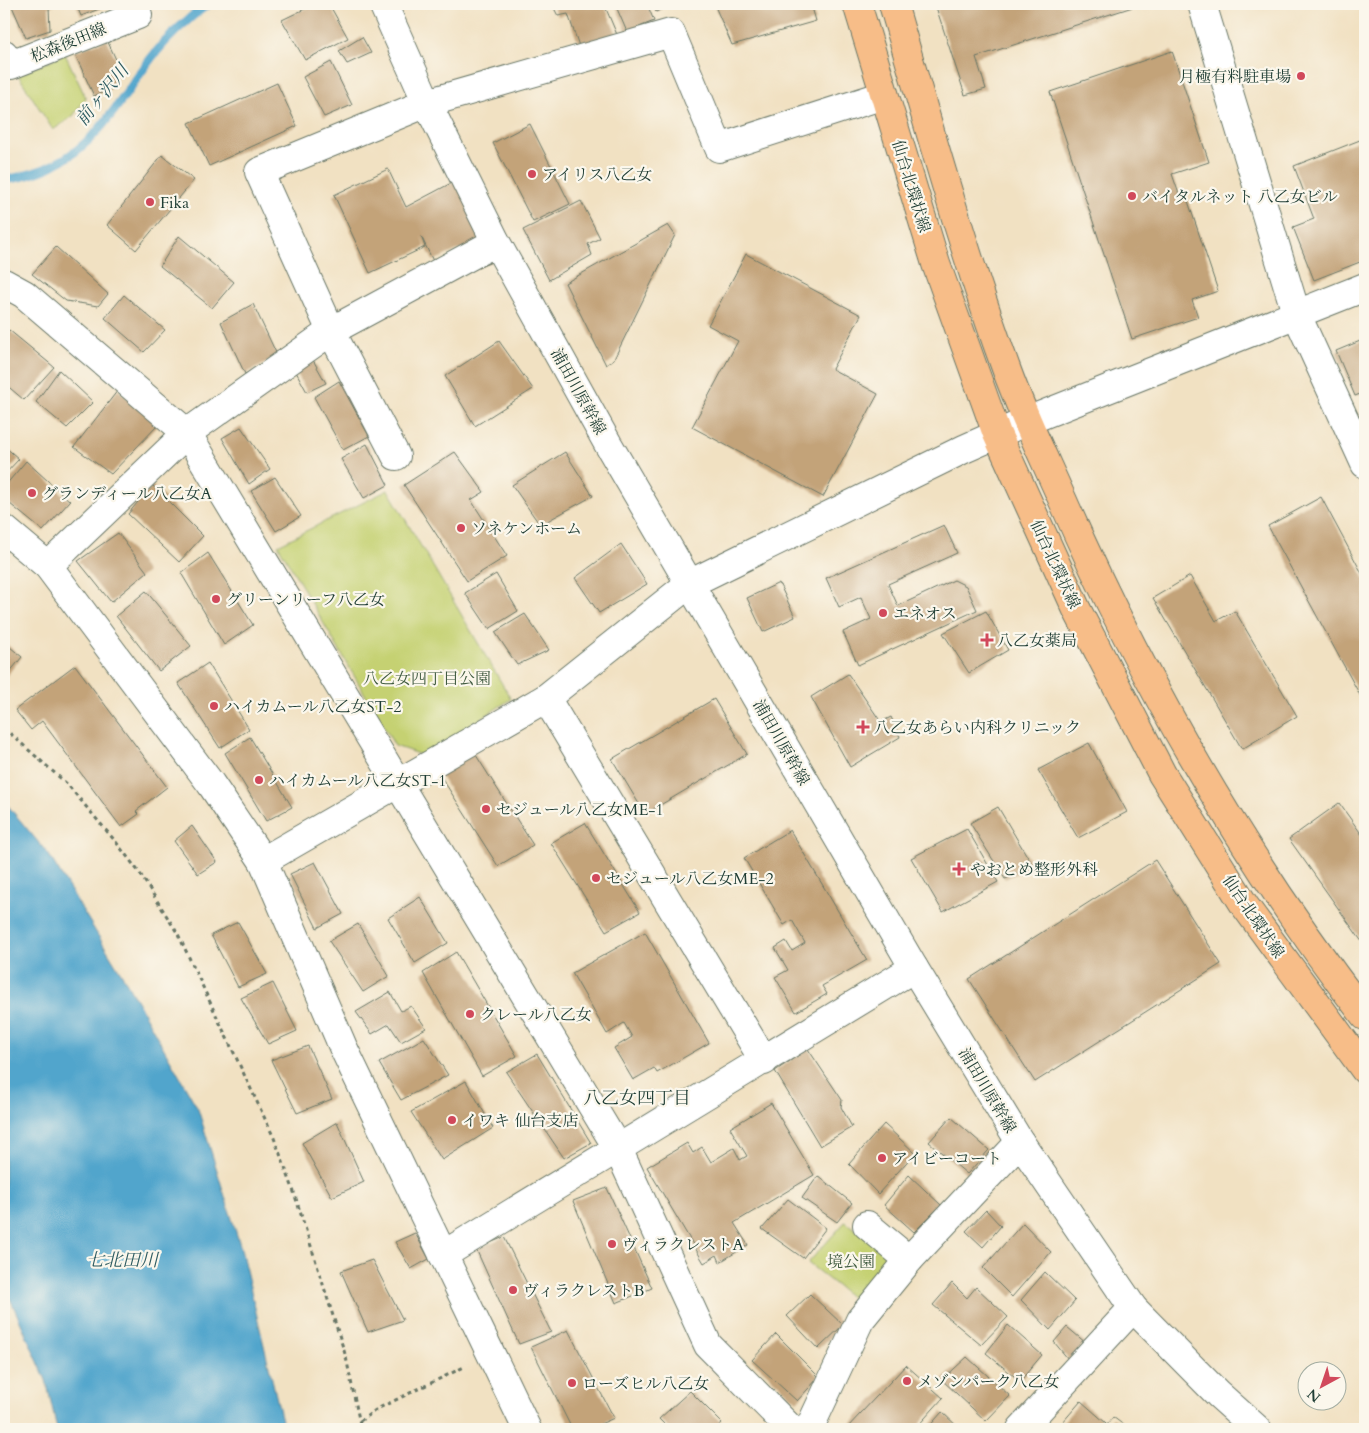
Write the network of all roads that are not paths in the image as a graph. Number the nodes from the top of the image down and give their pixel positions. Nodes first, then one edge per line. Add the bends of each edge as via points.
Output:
1 (383, 4) edge
2 (857, 4) edge
3 (893, 4) edge
4 (1202, 4) edge
5 (138, 15) dead end
6 (4, 54) edge
7 (884, 95) junction
8 (427, 103) junction
9 (496, 242) junction
10 (4, 283) edge
11 (1365, 287) edge
12 (1296, 313) junction
13 (331, 331) junction
14 (1027, 421) junction
15 (187, 433) junction
16 (997, 434) junction
17 (396, 456) dead end
18 (1365, 464) edge
19 (4, 529) edge
20 (48, 566) junction
21 (689, 584) junction
22 (546, 698) junction
23 (398, 784) junction
24 (263, 861) junction
25 (914, 968) junction
26 (1365, 1016) edge
27 (764, 1061) junction
28 (1365, 1070) edge
29 (1020, 1142) junction
30 (618, 1149) junction
31 (867, 1225) dead end
32 (443, 1255) junction
33 (909, 1260) junction
34 (1133, 1308) junction
35 (527, 1429) edge
36 (790, 1429) edge
37 (809, 1429) edge
38 (1021, 1429) edge
39 (1257, 1429) edge

1 - 8 street, 浦田川原幹線
2 - 7 main road, 仙台北環状線
3 - 14 main road, 仙台北環状線 via 953,207 1007,371
4 - 12 street
5 - 6 street, 松森後田線 via 11,65
7 - 8 street via 719,148 671,33
7 - 16 main road, 仙台北環状線 via 936,264
8 - 9 street, 浦田川原幹線
8 - 13 street via 259,172
9 - 13 street
9 - 21 street, 浦田川原幹線
10 - 15 street via 24,294
11 - 12 street
12 - 14 street
12 - 18 street
13 - 15 street
13 - 17 street
14 - 16 street
14 - 26 main road, 仙台北環状線 via 1099,582 1164,706 1230,820 1325,963
15 - 20 street
15 - 23 street
16 - 21 street
16 - 28 main road, 仙台北環状線 via 1077,610 1162,774 1245,906
19 - 20 street
20 - 24 street via 211,784
21 - 22 street
21 - 25 street, 浦田川原幹線
22 - 23 street
22 - 27 street
23 - 24 street
23 - 30 street
24 - 32 street via 343,1047
25 - 27 street
25 - 29 street, 浦田川原幹線
27 - 30 street
29 - 33 street
29 - 34 street, 浦田川原幹線
30 - 32 street
30 - 36 street via 708,1345
31 - 33 street
32 - 35 street
33 - 37 street via 860,1320
34 - 38 street
34 - 39 street, 浦田川原幹線

